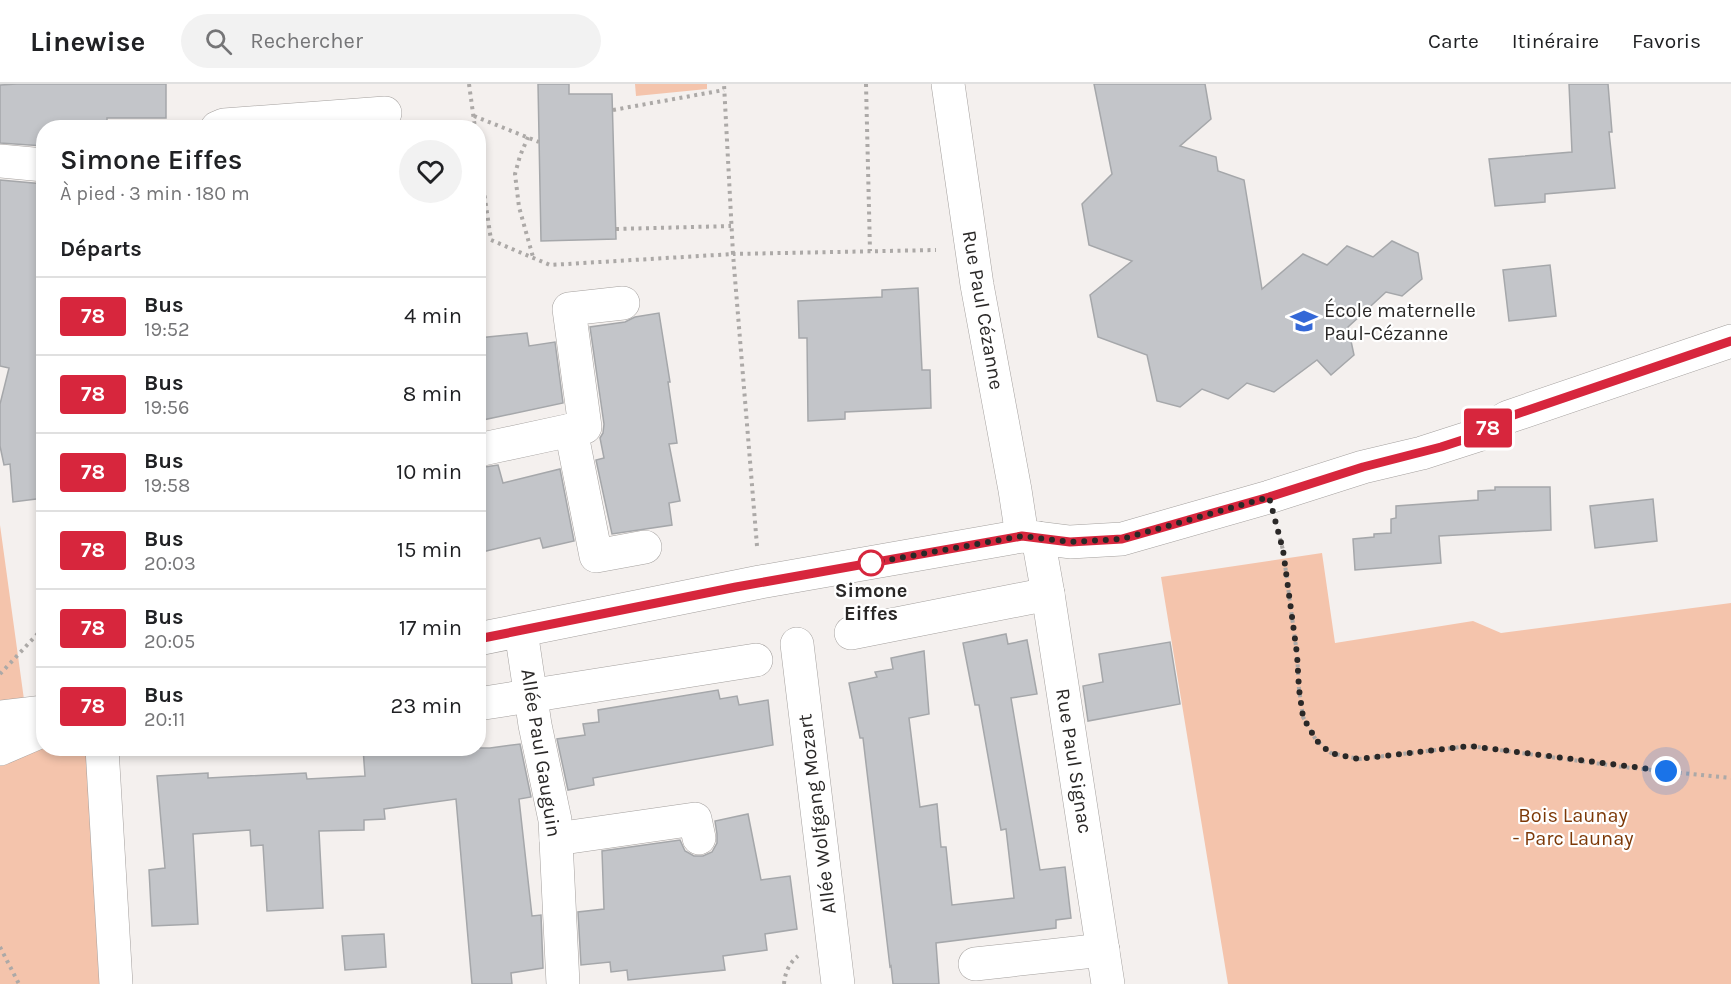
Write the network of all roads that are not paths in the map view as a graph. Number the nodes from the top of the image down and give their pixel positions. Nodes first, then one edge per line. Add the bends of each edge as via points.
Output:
1 (948, 84) edge
2 (385, 113) dead end
3 (291, 120) edge
4 (0, 161) edge
5 (36, 164) edge
6 (623, 303) dead end
7 (1731, 341) edge
8 (571, 430) junction
9 (486, 448) edge
10 (1030, 537) junction
11 (645, 547) dead end
12 (1048, 594) junction
13 (521, 630) junction
14 (851, 633) dead end
15 (486, 637) edge
16 (797, 644) dead end
17 (756, 660) dead end
18 (531, 696) junction
19 (486, 703) edge
20 (36, 713) edge
21 (0, 717) edge
22 (36, 733) edge
23 (0, 749) edge
24 (102, 756) edge
25 (699, 838) dead end
26 (556, 839) junction
27 (1102, 950) junction
28 (975, 964) dead end
29 (116, 984) edge
30 (563, 984) edge
31 (838, 984) edge
32 (1108, 984) edge

1 - 10 street, Rue Paul Cézanne via 977,285 1016,490
2 - 3 street
4 - 5 street
6 - 8 street via 569,309 585,427
7 - 10 street via 1508,417 1478,435 1122,539 1070,542
8 - 9 street
8 - 11 street via 596,555
10 - 12 street, Rue Paul Signac
10 - 13 street via 760,582
12 - 14 street
12 - 27 street, Rue Paul Signac
13 - 15 street
13 - 18 street, Allée Paul Gauguin
16 - 31 street, Allée Wolfgang Mozart
17 - 18 street
18 - 19 street
18 - 26 street, Allée Paul Gauguin
20 - 21 street
22 - 23 street
24 - 29 street
25 - 26 street via 695,819
26 - 30 street, Allée Paul Gauguin
27 - 28 street
27 - 32 street, Rue Paul Signac

